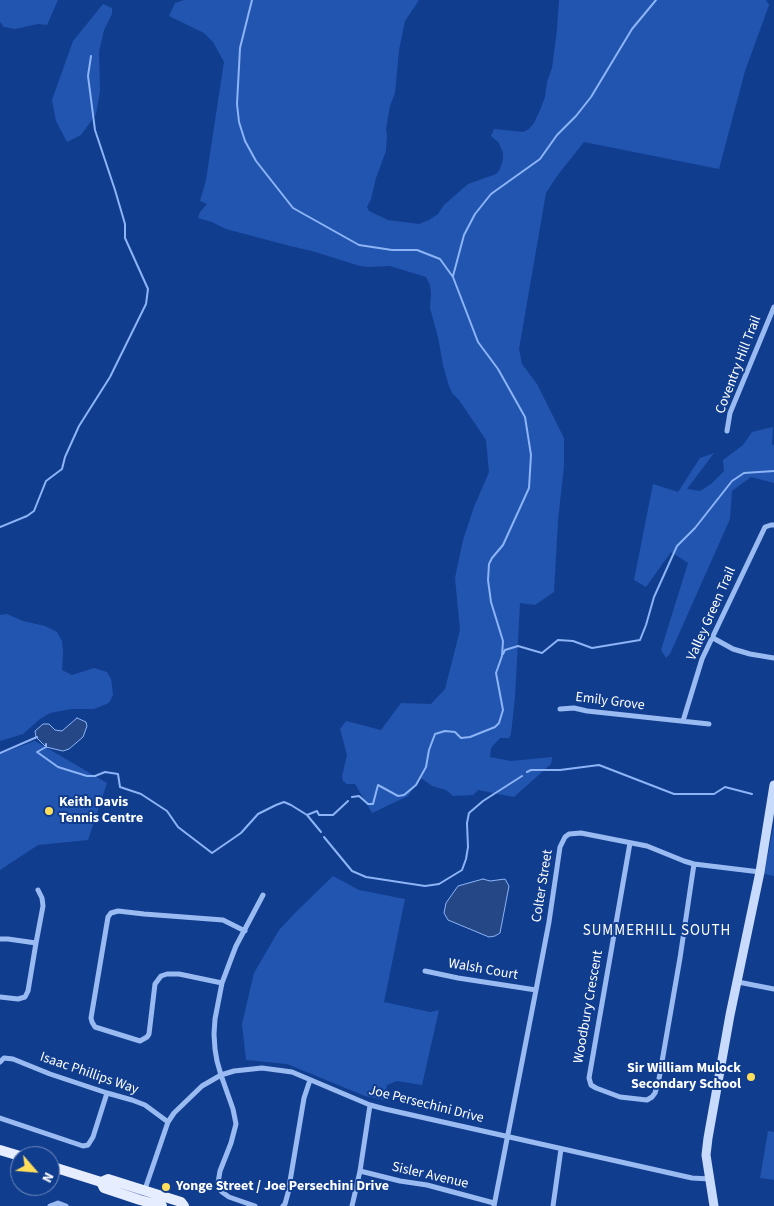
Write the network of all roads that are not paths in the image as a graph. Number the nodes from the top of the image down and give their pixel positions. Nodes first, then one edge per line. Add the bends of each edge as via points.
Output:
1 (774, 307) edge
2 (727, 431) dead end
3 (774, 525) edge
4 (713, 638) junction
5 (774, 658) edge
6 (560, 709) dead end
7 (683, 721) junction
8 (709, 724) dead end
9 (774, 786) edge
10 (630, 843) junction
11 (694, 864) junction
12 (760, 872) junction
13 (38, 890) dead end
14 (263, 895) dead end
15 (245, 930) junction
16 (0, 939) edge
17 (36, 944) junction
18 (425, 971) dead end
19 (738, 982) junction
20 (222, 983) junction
21 (774, 989) edge
22 (536, 990) junction
23 (0, 997) edge
24 (0, 1062) edge
25 (221, 1075) junction
26 (310, 1080) junction
27 (107, 1093) junction
28 (370, 1105) junction
29 (0, 1118) edge
30 (168, 1122) junction
31 (507, 1136) junction
32 (561, 1149) junction
33 (60, 1169) edge
34 (360, 1172) junction
35 (710, 1179) junction
36 (101, 1182) junction
37 (144, 1190) junction
38 (139, 1203) edge
39 (494, 1204) edge
40 (50, 1206) edge
41 (66, 1206) edge
42 (162, 1206) edge
43 (184, 1206) edge
44 (255, 1206) edge
45 (283, 1206) edge
46 (352, 1206) edge
47 (553, 1206) edge
48 (714, 1206) edge

1 - 2 street, Coventry Hill Trail via 730,413
3 - 4 street, Valley Green Trail via 764,527
4 - 5 street via 733,649
4 - 7 street, Valley Green Trail via 702,659
6 - 7 street, Emily Grove
7 - 8 street
9 - 12 street
10 - 11 street, Colter Street
10 - 11 street, Woodbury Crescent via 589,1078 591,1085 620,1097 646,1100 655,1093
10 - 22 street, Colter Street via 580,833 565,837 560,847
11 - 12 street, Colter Street
12 - 19 street
13 - 17 street via 44,906
14 - 15 street
15 - 20 street
15 - 20 street via 223,920 111,913 92,1022 95,1027 140,1041 149,1034 155,984 161,976 179,974
16 - 17 street
17 - 23 street via 25,997
18 - 22 street, Walsh Court
19 - 21 street
19 - 35 street via 708,1138 706,1155
20 - 25 street via 214,1034
22 - 31 street, Colter Street
24 - 27 street, Isaac Phillips Way via 4,1058 13,1059
25 - 26 street, Joe Persechini Drive via 234,1070 262,1068 292,1072
25 - 30 street, Joe Persechini Drive via 191,1095
25 - 44 street via 236,1124 220,1171 219,1188 229,1197
26 - 28 street, Joe Persechini Drive
26 - 45 street
27 - 29 street via 88,1145 71,1143
27 - 30 street, Isaac Phillips Way via 144,1105
28 - 31 street, Joe Persechini Drive
28 - 34 street
30 - 37 street, Joe Persechini Drive
31 - 32 street, Joe Persechini Drive
31 - 39 street, Colter Street
32 - 35 street, Joe Persechini Drive via 692,1178
32 - 47 street
33 - 36 main road
34 - 39 street, Sisler Avenue
34 - 46 street
35 - 48 street
36 - 37 main road via 108,1179
36 - 38 main road via 104,1188
37 - 38 street, Joe Persechini Drive
37 - 43 main road via 181,1202
38 - 42 main road
40 - 41 street

